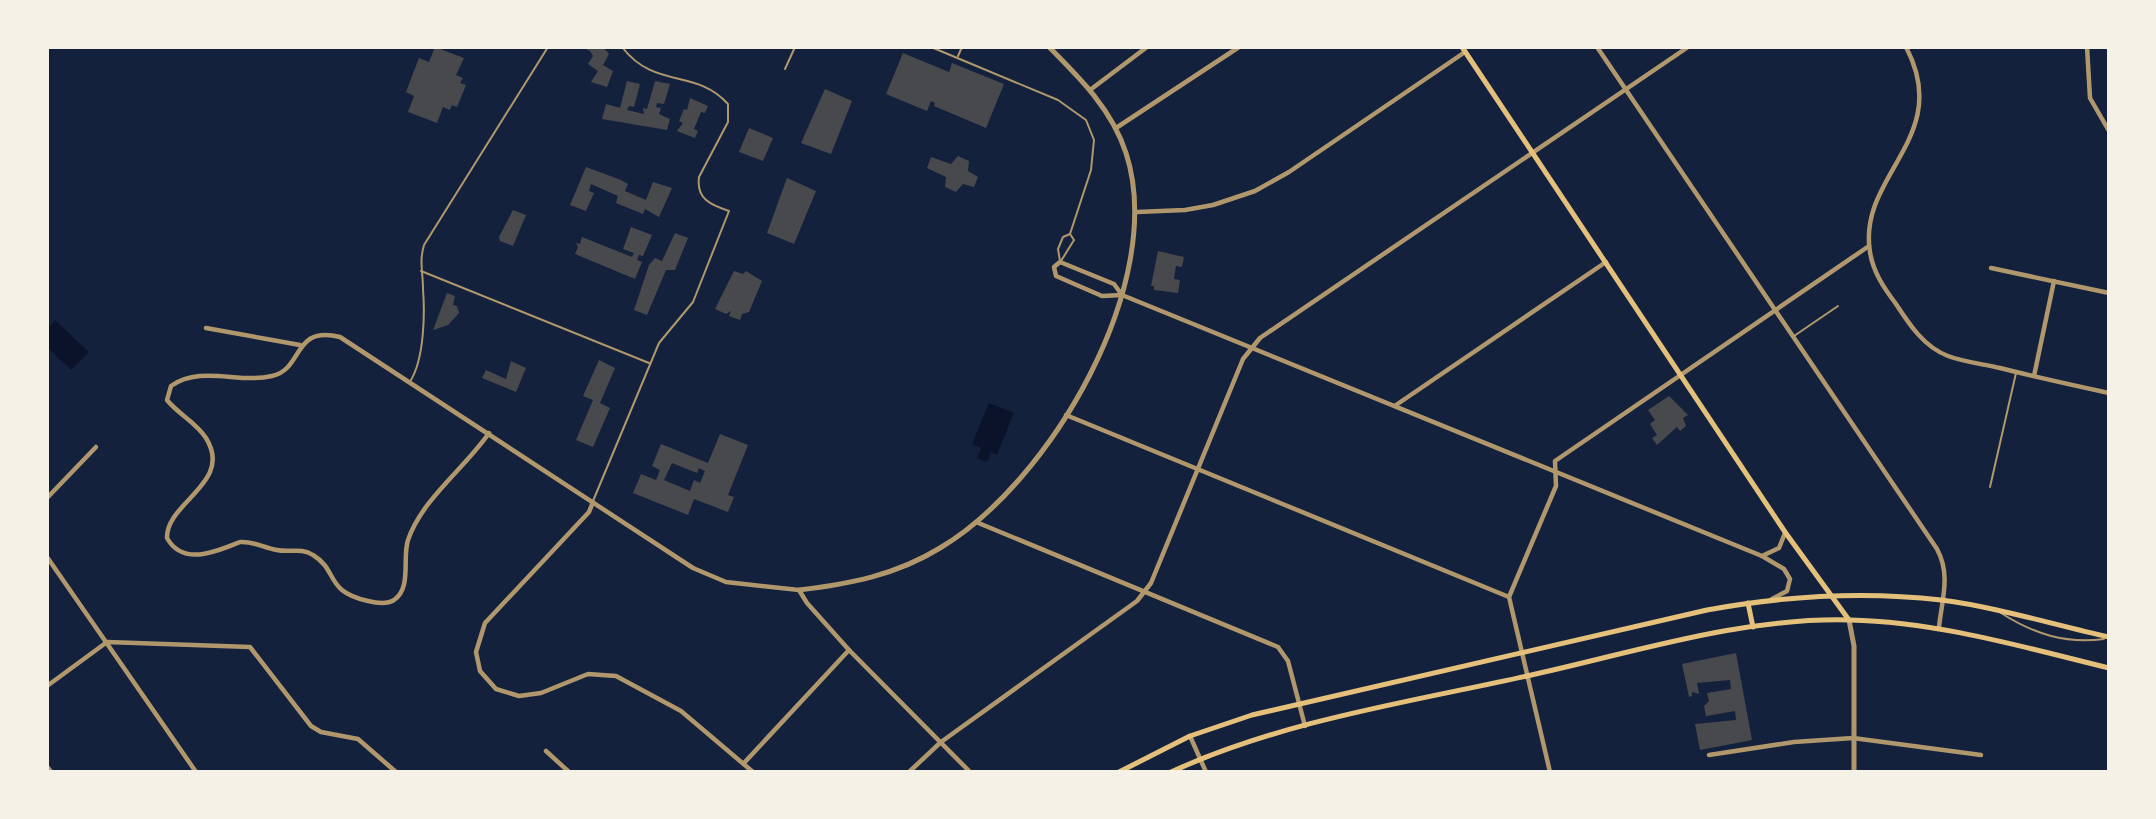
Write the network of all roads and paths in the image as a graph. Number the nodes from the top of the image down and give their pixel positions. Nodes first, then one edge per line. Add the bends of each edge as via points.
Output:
1 (548, 47) edge
2 (622, 47) edge
3 (795, 47) edge
4 (931, 47) edge
5 (962, 47) edge
6 (1049, 47) edge
7 (1147, 47) edge
8 (1239, 47) edge
9 (1597, 47) edge
10 (1688, 47) edge
11 (1906, 47) edge
12 (2087, 47) edge
13 (1464, 50) edge
14 (957, 57) junction
15 (785, 69) dead end
16 (1090, 90) junction
17 (1626, 90) junction
18 (1115, 128) junction
19 (2109, 131) edge
20 (1533, 152) junction
21 (1137, 212) junction
22 (1070, 234) junction
23 (1869, 246) junction
24 (1607, 261) junction
25 (1060, 262) junction
26 (1991, 268) dead end
27 (420, 271) junction
28 (2054, 281) junction
29 (2109, 293) edge
30 (1122, 295) junction
31 (1838, 306) dead end
32 (1774, 310) junction
33 (206, 328) dead end
34 (1793, 337) junction
35 (300, 345) junction
36 (1249, 348) junction
37 (649, 363) junction
38 (1681, 372) junction
39 (2016, 372) junction
40 (2034, 376) junction
41 (411, 380) junction
42 (2109, 393) edge
43 (1396, 405) junction
44 (1066, 415) junction
45 (489, 433) junction
46 (96, 447) dead end
47 (1555, 470) junction
48 (1197, 472) junction
49 (1990, 487) dead end
50 (47, 498) edge
51 (593, 502) junction
52 (976, 522) junction
53 (1785, 532) junction
54 (1762, 556) junction
55 (47, 557) edge
56 (799, 590) junction
57 (1144, 592) junction
58 (1829, 595) junction
59 (1510, 597) junction
60 (1942, 600) junction
61 (1765, 601) junction
62 (1748, 603) junction
63 (2001, 613) junction
64 (1849, 620) junction
65 (1753, 627) junction
66 (1939, 627) junction
67 (2109, 637) edge
68 (107, 642) junction
69 (849, 650) junction
70 (1523, 652) junction
71 (2109, 668) edge
72 (1528, 676) junction
73 (47, 686) edge
74 (1298, 704) junction
75 (1305, 726) junction
76 (1190, 736) junction
77 (1853, 738) junction
78 (941, 741) junction
79 (546, 751) dead end
80 (1709, 755) dead end
81 (1981, 755) dead end
82 (1200, 758) junction
83 (744, 763) junction
84 (47, 767) edge
85 (51, 772) edge
86 (196, 772) edge
87 (396, 772) edge
88 (569, 772) edge
89 (753, 772) edge
90 (909, 772) edge
91 (970, 772) edge
92 (1119, 772) edge
93 (1171, 772) edge
94 (1206, 772) edge
95 (1550, 772) edge
96 (1854, 772) edge

1 - 27 lane via 428,237
2 - 37 lane via 646,70 693,82 727,104 728,121 698,187 707,202 729,211 693,302 663,335
3 - 15 lane
4 - 14 lane
5 - 14 lane
6 - 16 street
7 - 16 street
8 - 18 street
9 - 17 street
10 - 17 street
11 - 23 street via 1918,78 1916,127 1877,202
12 - 19 street via 2090,98
13 - 20 main road
13 - 21 street via 1255,191 1204,207
14 - 22 lane via 1058,100 1087,120 1094,140 1091,170
16 - 18 street
17 - 20 street
17 - 32 street
18 - 21 street via 1131,171
20 - 24 main road
20 - 36 street
21 - 30 street
22 - 25 lane via 1074,240
22 - 25 lane via 1058,247
23 - 32 street
23 - 39 street via 1881,284 1923,339 1947,356
24 - 38 main road
24 - 43 street
25 - 30 street via 1114,284
25 - 30 street via 1054,267 1056,276 1102,296
26 - 28 street
27 - 37 lane
27 - 41 lane via 424,295 418,369
28 - 29 street
28 - 40 street
30 - 36 street
30 - 44 street via 1095,364
31 - 34 lane
32 - 34 street
32 - 38 street
33 - 35 street
34 - 60 street via 1945,563 1947,582
35 - 41 street via 322,334 340,337
35 - 45 street via 278,374 202,376 177,382 166,393 172,406 207,439 212,453 202,486 167,531 170,544 179,550 210,555 249,542 303,551 319,559 343,593 388,603 404,586 405,551 412,529
36 - 43 street
36 - 48 street
37 - 51 lane
38 - 47 street via 1558,456
38 - 53 main road
39 - 40 street
39 - 49 lane
40 - 42 street
41 - 45 street
43 - 47 street
44 - 48 street
44 - 52 street via 1035,459
45 - 51 street
46 - 50 street
47 - 54 street
47 - 59 street via 1556,485
48 - 57 street
48 - 59 street
51 - 56 street via 709,576 741,585
51 - 83 street via 589,512 485,623 475,652 480,671 496,689 519,696 541,693 589,674 616,676 681,711
52 - 56 street via 903,568 860,582
52 - 57 street
53 - 54 street via 1779,548
53 - 58 main road
54 - 61 street via 1784,569 1790,579 1782,595
55 - 68 street
56 - 69 street
57 - 74 street via 1278,647 1288,661
57 - 78 street
58 - 60 main road
58 - 61 main road
58 - 64 main road
59 - 70 street
60 - 63 main road
60 - 66 street
61 - 62 main road
62 - 65 main road
62 - 70 main road
63 - 67 main road
63 - 67 lane via 2032,632 2076,642
64 - 65 main road
64 - 66 main road
64 - 77 street via 1854,650
65 - 72 main road
66 - 71 main road
68 - 73 street
68 - 86 street
68 - 87 street via 250,647 311,726 358,739
69 - 78 street
69 - 83 street
70 - 72 street
70 - 74 main road
72 - 75 main road
72 - 95 street
74 - 75 street
74 - 76 main road
75 - 82 main road
76 - 82 street
76 - 92 main road
77 - 80 street
77 - 81 street
77 - 96 street
78 - 90 street
78 - 91 street
79 - 88 street
82 - 93 main road
82 - 94 street
83 - 89 street
84 - 85 street

